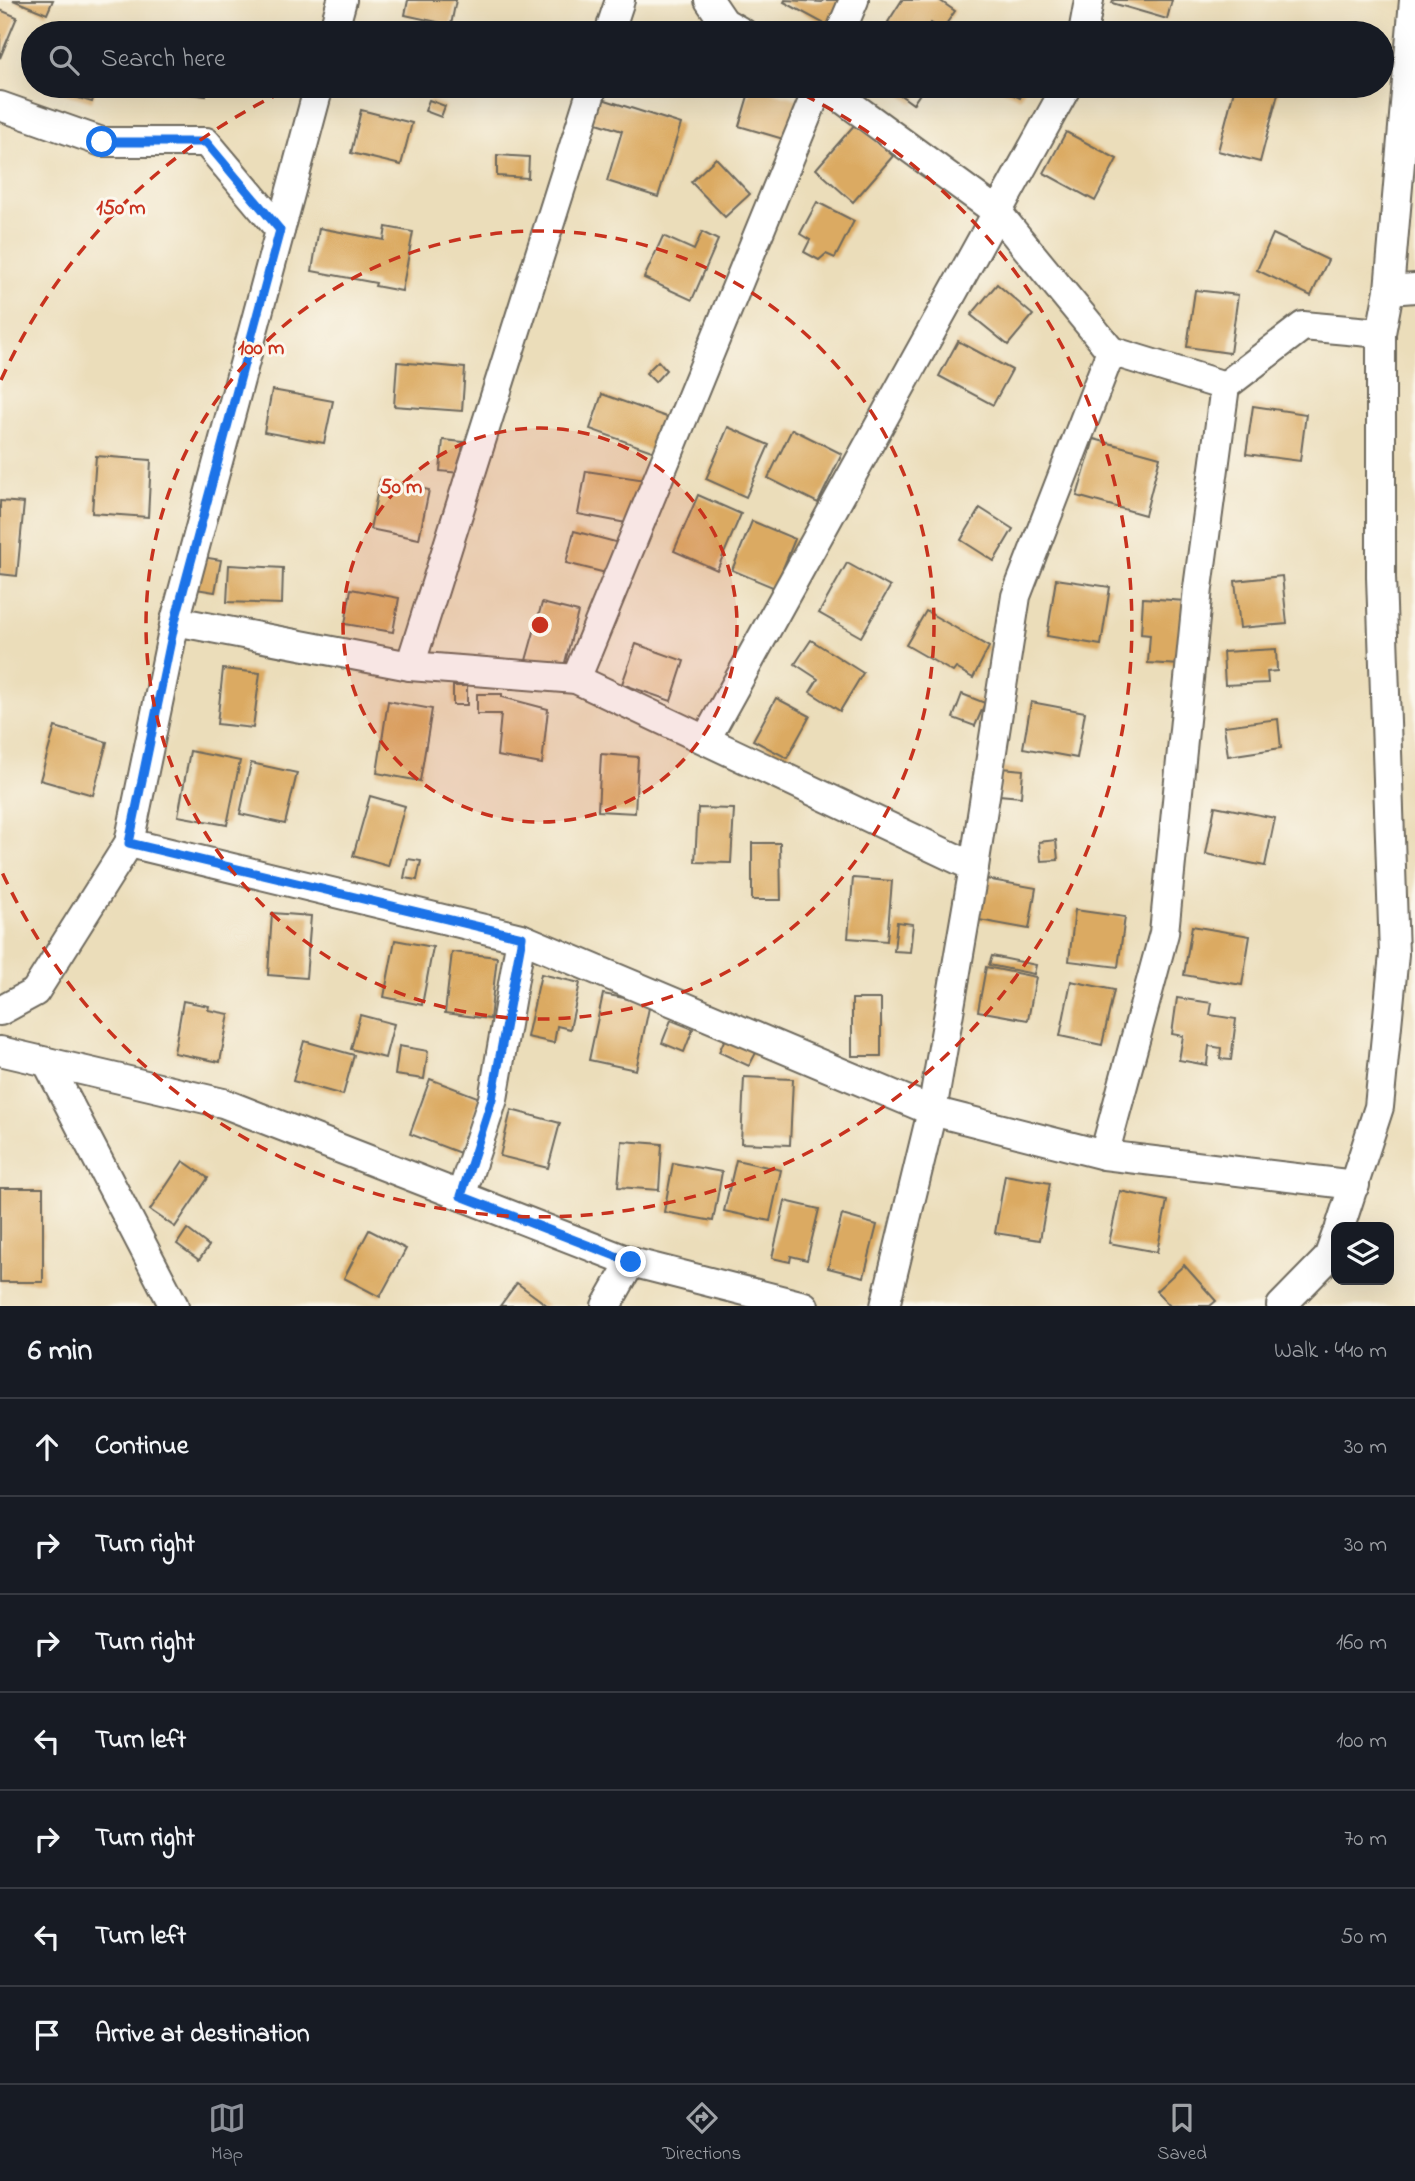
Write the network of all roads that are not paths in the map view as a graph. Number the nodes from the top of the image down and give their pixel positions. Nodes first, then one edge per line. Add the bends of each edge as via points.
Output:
1 (342, 0) edge
2 (620, 0) edge
3 (709, 0) edge
4 (854, 0) edge
5 (1089, 0) edge
6 (1413, 0) edge
7 (336, 21) edge
8 (613, 21) edge
9 (723, 21) edge
10 (845, 21) edge
11 (1085, 21) edge
12 (315, 98) edge
13 (589, 98) edge
14 (814, 98) edge
15 (841, 98) edge
16 (1060, 98) edge
17 (0, 106) edge
18 (997, 212) junction
19 (280, 230) junction
20 (1402, 289) edge
21 (1381, 333) junction
22 (1111, 351) junction
23 (1225, 386) junction
24 (175, 621) junction
25 (410, 666) junction
26 (576, 679) junction
27 (706, 739) junction
28 (129, 843) junction
29 (974, 867) junction
30 (522, 937) junction
31 (0, 1011) edge
32 (0, 1051) edge
33 (47, 1062) junction
34 (932, 1111) junction
35 (1104, 1155) junction
36 (1355, 1185) junction
37 (461, 1196) junction
38 (1341, 1222) edge
39 (1331, 1250) edge
40 (631, 1262) junction
41 (174, 1306) edge
42 (606, 1306) edge
43 (804, 1306) edge
44 (885, 1306) edge
45 (1281, 1306) edge

1 - 7 street
2 - 8 street
3 - 9 street
4 - 10 street
5 - 11 street
6 - 20 street
12 - 19 street
13 - 25 street
14 - 26 street
15 - 18 street
16 - 18 street
17 - 19 street via 102,142 206,142
18 - 22 street
18 - 27 street
19 - 24 street
20 - 21 street
21 - 23 street via 1303,326
21 - 36 street via 1381,577 1394,954 1379,1107
22 - 23 street
22 - 29 street via 1016,596
23 - 35 street via 1198,587 1164,933
24 - 25 street
24 - 28 street
25 - 26 street
26 - 27 street
27 - 29 street
28 - 30 street
28 - 31 street via 35,992
29 - 34 street
30 - 34 street
30 - 37 street via 492,1099
32 - 33 street
33 - 37 street via 223,1103
33 - 41 street
34 - 35 street
34 - 44 street
35 - 36 street
36 - 38 street
37 - 40 street
39 - 45 street
40 - 42 street
40 - 43 street

